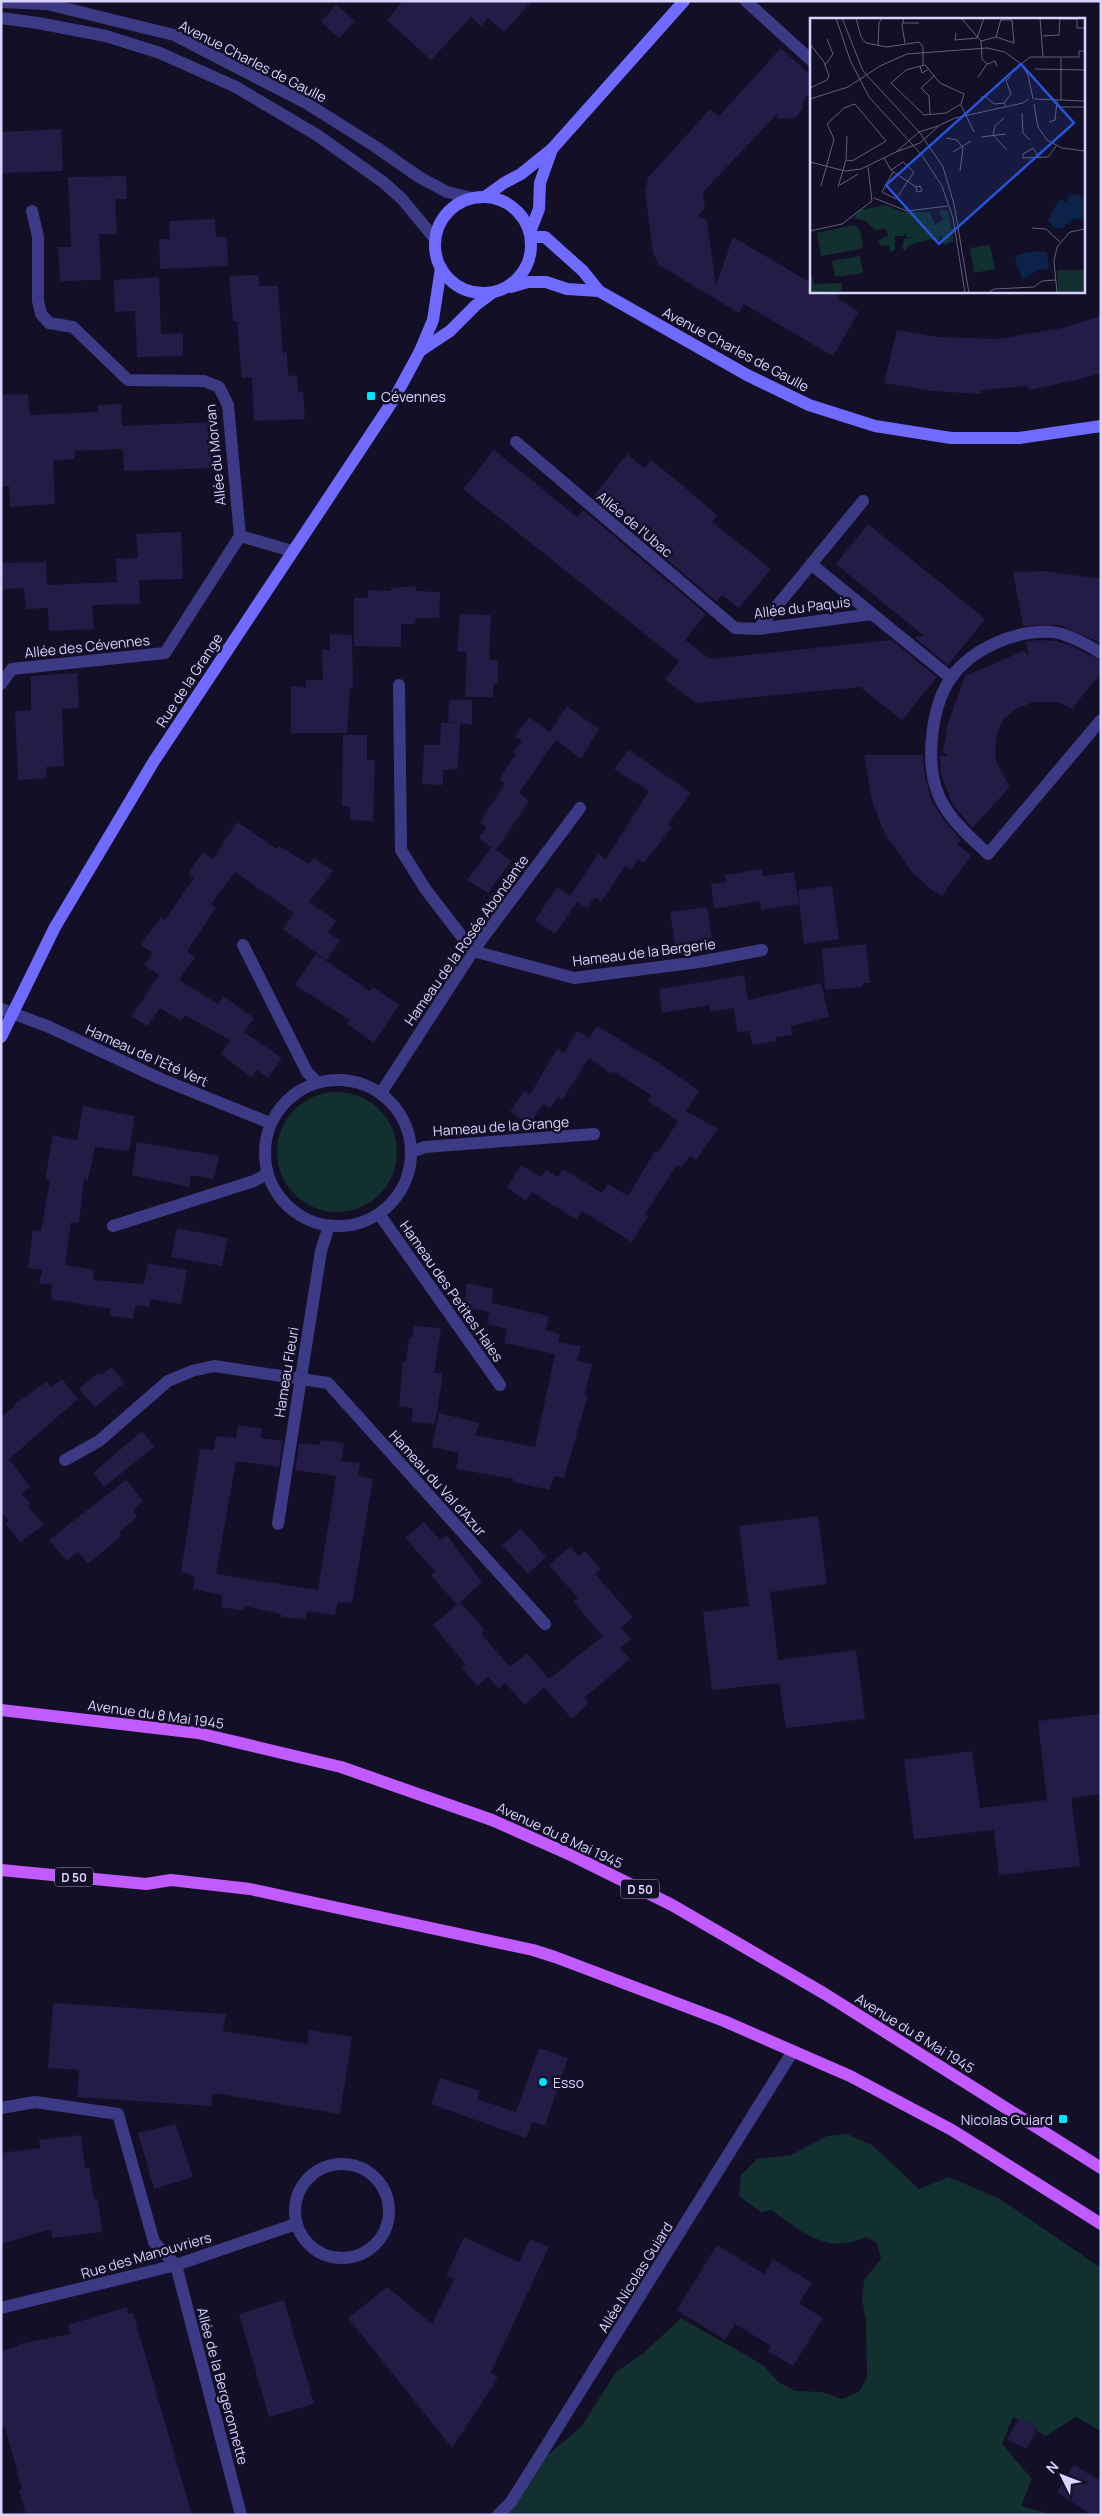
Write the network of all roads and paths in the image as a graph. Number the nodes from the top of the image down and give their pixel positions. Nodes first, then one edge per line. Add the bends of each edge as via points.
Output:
1 (684, 1) edge
2 (746, 1) edge
3 (1, 2) edge
4 (1, 18) edge
5 (810, 59) edge
6 (552, 149) junction
7 (486, 196) junction
8 (472, 198) junction
9 (32, 210) dead end
10 (530, 235) junction
11 (435, 239) junction
12 (441, 268) junction
13 (506, 288) junction
14 (599, 291) junction
15 (492, 293) junction
16 (420, 351) junction
17 (1101, 426) edge
18 (516, 442) dead end
19 (864, 501) dead end
20 (240, 536) junction
21 (292, 551) junction
22 (811, 564) junction
23 (872, 614) junction
24 (735, 628) joint
25 (758, 628) junction
26 (1101, 652) edge
27 (951, 678) junction
28 (1, 684) edge
29 (399, 685) dead end
30 (1101, 720) edge
31 (580, 808) dead end
32 (243, 946) dead end
33 (762, 950) dead end
34 (473, 951) junction
35 (6, 1010) edge
36 (1, 1037) edge
37 (317, 1082) junction
38 (381, 1093) junction
39 (270, 1123) junction
40 (594, 1134) dead end
41 (411, 1152) junction
42 (267, 1174) junction
43 (379, 1214) junction
44 (113, 1226) dead end
45 (329, 1226) junction
46 (299, 1379) junction
47 (500, 1385) dead end
48 (65, 1460) dead end
49 (278, 1524) dead end
50 (545, 1624) dead end
51 (1, 1710) edge
52 (1, 1870) edge
53 (793, 2051) junction
54 (1, 2108) edge
55 (1101, 2168) edge
56 (296, 2224) junction
57 (1101, 2224) edge
58 (176, 2264) junction
59 (1, 2308) edge
60 (241, 2515) edge
61 (498, 2515) edge

1 - 6 street
2 - 5 street
3 - 8 street, Avenue Charles de Gaulle via 47,4 174,35 306,103 419,177 447,192
4 - 11 street via 106,36 160,53 236,87 317,135 384,182
6 - 7 street via 522,174
6 - 10 street via 540,183 539,209
7 - 8 street
7 - 10 street via 513,206 524,218
8 - 11 street via 447,213
9 - 20 street, Allée du Morvan via 38,237 38,301 41,314 49,323 73,328 128,380 204,381 219,387 228,405
10 - 13 street via 532,250 527,266
10 - 14 street, Avenue Charles de Gaulle via 545,237 583,271
11 - 12 street
12 - 15 street via 461,288 476,293
12 - 16 street, Rue de la Grange via 433,320
13 - 14 street, Avenue Charles de Gaulle via 528,282 546,282 567,289
13 - 15 street
14 - 17 street, Avenue Charles de Gaulle via 780,392 859,421 951,438 1019,438
15 - 16 street, Rue de la Grange via 450,331
16 - 21 street, Rue de la Grange via 394,399
18 - 24 street, Allée de l'Ubac
19 - 22 street
20 - 21 street
20 - 28 street, Allée des Cévennes via 165,653 12,669
21 - 35 street, Rue de la Grange via 154,761
22 - 23 street, Allée du Paquis
22 - 25 street
23 - 25 street, Allée du Paquis
23 - 27 street, Allée du Paquis
24 - 25 street, Allée du Paquis
26 - 27 street via 1052,632 1010,637 977,652
27 - 30 street via 933,720 931,756 936,789 954,820 988,854
29 - 34 street via 401,850 426,890
31 - 34 street, Hameau de la Rosée Abondante
32 - 37 street via 307,1072
33 - 34 street, Hameau de la Bergerie via 699,962 574,978
34 - 38 street, Hameau de la Rosée Abondante
35 - 36 street, Rue de la Grange
35 - 39 street, Hameau de l'Eté Vert
37 - 38 street via 339,1079 361,1083
37 - 39 street via 298,1091 282,1105
38 - 41 street via 397,1109 408,1130
39 - 42 street via 264,1148
40 - 41 street, Hameau de la Grange via 425,1146
41 - 43 street via 405,1181 396,1197
42 - 44 street
42 - 45 street via 276,1193 290,1209 308,1220
43 - 45 street via 364,1222
43 - 47 street, Hameau des Petites Haies
45 - 46 street, Hameau Fleuri via 321,1250
46 - 48 street, Hameau du Val d'Azur via 214,1366 192,1371 168,1381 99,1441
46 - 49 street, Hameau Fleuri
46 - 50 street, Hameau du Val d'Azur via 328,1383
51 - 55 main road, Avenue du 8 Mai 1945 / D 50 via 198,1733 341,1767 492,1820 672,1905 825,1994
52 - 53 main road, D 50 via 146,1884 171,1880 250,1889 532,1950 614,1978
53 - 57 main road, D 50 via 850,2076 952,2130
53 - 61 street, Allée Nicolas Guiard via 511,2502
54 - 58 street via 35,2102 118,2114 154,2242
56 - 56 street via 308,2245 328,2257 352,2258 374,2247 387,2228 390,2204 382,2183 365,2169 343,2163 322,2168 304,2182 295,2202
56 - 58 street, Rue des Manouvriers
58 - 59 street, Rue des Manouvriers
58 - 60 street, Allée de la Bergeronnette

